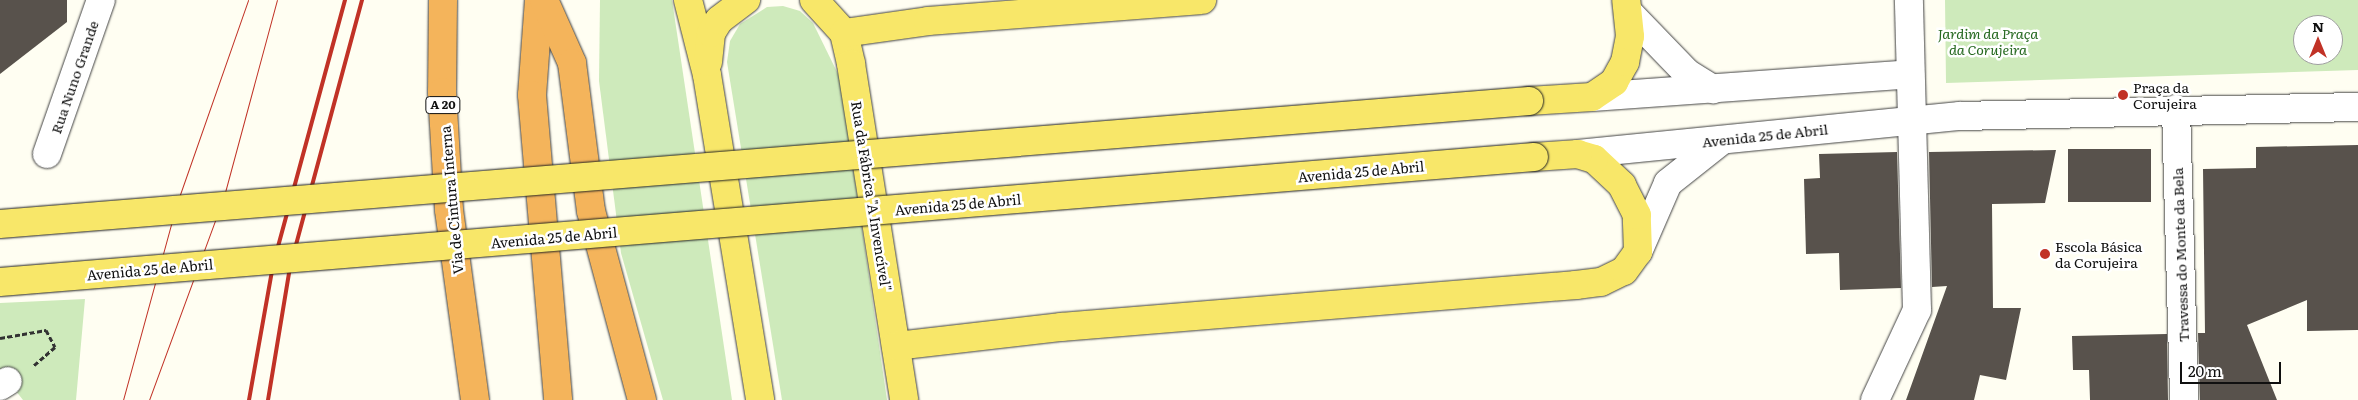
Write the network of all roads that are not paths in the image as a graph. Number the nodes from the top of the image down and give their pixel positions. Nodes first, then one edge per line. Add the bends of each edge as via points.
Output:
1 (101, 0) edge
2 (443, 0) edge
3 (539, 0) edge
4 (544, 0) edge
5 (688, 0) edge
6 (746, 0) edge
7 (1202, 0) edge
8 (1909, 0) edge
9 (812, 1) edge
10 (1628, 7) edge
11 (844, 33) junction
12 (1910, 74) junction
13 (707, 75) junction
14 (1713, 89) junction
15 (1592, 97) junction
16 (2358, 107) edge
17 (2176, 109) junction
18 (1915, 120) junction
19 (1722, 140) junction
20 (47, 154) dead end
21 (1578, 154) junction
22 (0, 224) edge
23 (1638, 252) junction
24 (0, 282) edge
25 (896, 346) junction
26 (475, 400) edge
27 (558, 400) edge
28 (642, 400) edge
29 (760, 400) edge
30 (904, 400) edge
31 (1875, 400) edge
32 (2184, 400) edge

1 - 20 street, Rua Nuno Grande
2 - 26 highway, Via de Cintura Interna / A 20 via 442,92 450,210
3 - 27 highway via 532,95
4 - 28 highway via 572,63 591,211
5 - 13 main road
6 - 13 main road via 719,20 711,33
7 - 11 main road via 928,21
8 - 12 street
9 - 11 main road
10 - 14 street via 1687,73
10 - 15 main road via 1625,62 1614,82
11 - 25 main road, Rua da Fábrica "A Invencível"
12 - 14 street
12 - 18 street
13 - 29 main road
14 - 15 street
15 - 22 main road, bridge
16 - 17 street
17 - 18 street
17 - 32 street, Travessa do Monte da Bela
18 - 19 street, Avenida 25 de Abril
18 - 31 street via 1917,310
19 - 21 street, Avenida 25 de Abril
19 - 23 street via 1668,183 1659,213
21 - 23 main road via 1607,167 1628,194 1637,215
21 - 24 main road, Avenida 25 de Abril, bridge
23 - 25 main road via 1613,278 1576,285 1061,327
25 - 30 main road, Rua da Fábrica "A Invencível"

